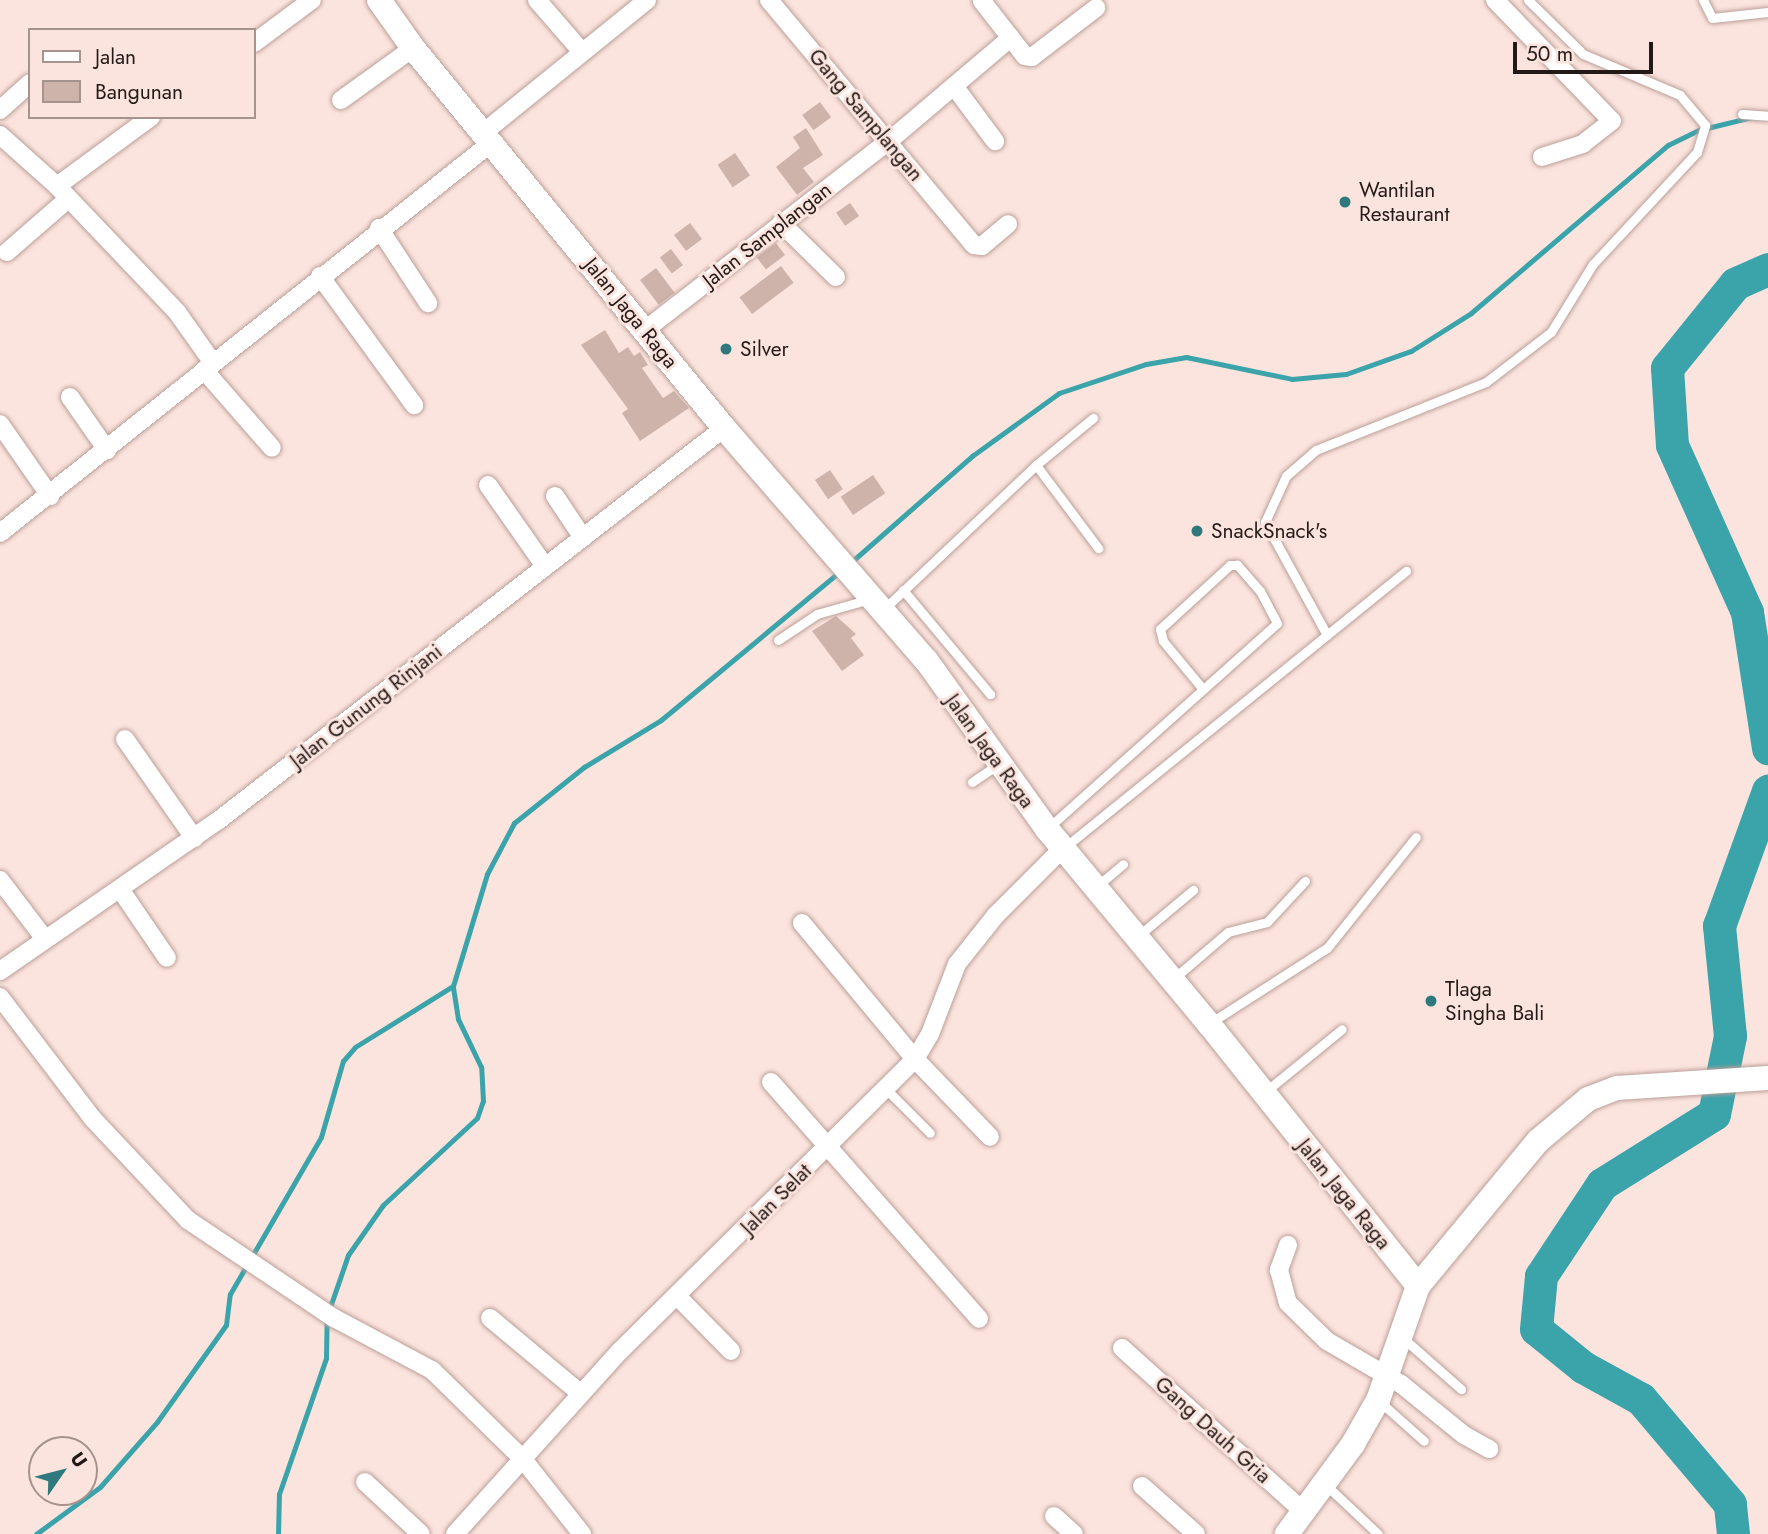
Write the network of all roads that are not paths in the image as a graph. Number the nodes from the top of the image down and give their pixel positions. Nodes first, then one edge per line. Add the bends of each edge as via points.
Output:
1 (312, 0) edge
2 (379, 0) edge
3 (537, 0) edge
4 (647, 0) edge
5 (769, 0) edge
6 (1495, 0) edge
7 (1528, 0) edge
8 (1703, 0) edge
9 (982, 1) edge
10 (1096, 8) dead end
11 (1768, 12) edge
12 (1010, 37) junction
13 (256, 42) edge
14 (413, 48) junction
15 (582, 52) junction
16 (28, 85) edge
17 (954, 86) junction
18 (341, 100) dead end
19 (0, 110) edge
20 (1742, 114) dead end
21 (1768, 116) edge
22 (149, 119) edge
23 (0, 135) edge
24 (487, 138) junction
25 (889, 141) junction
26 (995, 141) dead end
27 (1542, 157) dead end
28 (62, 193) junction
29 (781, 223) junction
30 (1007, 224) dead end
31 (379, 228) junction
32 (7, 253) dead end
33 (320, 275) junction
34 (836, 277) dead end
35 (428, 303) dead end
36 (645, 330) junction
37 (209, 366) junction
38 (70, 397) dead end
39 (414, 404) dead end
40 (1093, 418) dead end
41 (0, 424) edge
42 (724, 428) junction
43 (272, 448) dead end
44 (107, 450) junction
45 (1036, 465) junction
46 (488, 485) dead end
47 (50, 496) junction
48 (555, 496) dead end
49 (0, 533) edge
50 (583, 538) junction
51 (1098, 548) dead end
52 (544, 565) junction
53 (1406, 571) dead end
54 (903, 590) junction
55 (873, 598) junction
56 (1327, 635) junction
57 (778, 640) dead end
58 (1202, 688) junction
59 (990, 694) dead end
60 (125, 739) dead end
61 (1000, 763) junction
62 (972, 782) dead end
63 (194, 838) junction
64 (1416, 838) dead end
65 (1055, 839) junction
66 (1123, 864) dead end
67 (0, 880) edge
68 (1305, 881) dead end
69 (1095, 887) junction
70 (120, 889) junction
71 (1193, 890) dead end
72 (802, 923) dead end
73 (1137, 937) junction
74 (45, 939) junction
75 (167, 958) dead end
76 (0, 971) edge
77 (1172, 979) junction
78 (0, 997) edge
79 (1209, 1024) junction
80 (1342, 1029) dead end
81 (915, 1059) junction
82 (1765, 1079) edge
83 (771, 1082) dead end
84 (886, 1089) junction
85 (1264, 1093) junction
86 (930, 1133) dead end
87 (990, 1137) dead end
88 (829, 1146) junction
89 (1287, 1245) dead end
90 (1418, 1286) junction
91 (677, 1296) junction
92 (490, 1318) dead end
93 (979, 1319) dead end
94 (1402, 1338) junction
95 (1122, 1348) dead end
96 (731, 1350) dead end
97 (1388, 1376) junction
98 (1461, 1389) dead end
99 (580, 1394) junction
100 (1377, 1400) junction
101 (1424, 1441) dead end
102 (1489, 1449) dead end
103 (522, 1458) junction
104 (365, 1482) dead end
105 (1326, 1485) junction
106 (1142, 1486) dead end
107 (1304, 1512) junction
108 (1054, 1516) dead end
109 (421, 1534) edge
110 (455, 1534) edge
111 (582, 1534) edge
112 (1074, 1534) edge
113 (1196, 1534) edge
114 (1287, 1534) edge
115 (1378, 1534) edge

1 - 13 street
2 - 14 street, Jalan Jaga Raga
3 - 15 street
4 - 15 street
5 - 25 street, Gang Samplangan
6 - 27 street via 1612,121 1584,144
7 - 56 lane via 1583,54 1680,95 1704,125 1697,152 1593,264 1551,332 1486,382 1316,450 1286,476 1265,522
8 - 11 lane via 1712,18
9 - 12 street
10 - 12 street via 1032,57 1025,56
12 - 17 street, Jalan Samplangan
14 - 18 street
14 - 24 street, Jalan Jaga Raga
15 - 24 street
16 - 19 street
17 - 25 street, Jalan Samplangan
17 - 26 street
20 - 21 lane
22 - 28 street
23 - 28 street
24 - 31 street
24 - 36 street, Jalan Jaga Raga
25 - 29 street, Jalan Samplangan
25 - 30 street, Gang Samplangan via 978,247
28 - 32 street
28 - 37 street via 177,312
29 - 34 street
29 - 36 street, Jalan Samplangan
31 - 33 street
31 - 35 street
33 - 37 street
33 - 39 street
36 - 42 street, Jalan Jaga Raga
37 - 43 street
37 - 44 street
38 - 44 street
40 - 45 lane
41 - 47 street
42 - 50 street, Jalan Gunung Rinjani
42 - 55 street, Jalan Jaga Raga
44 - 47 street
45 - 51 lane
45 - 54 lane
46 - 52 street
47 - 49 street
48 - 50 street
50 - 52 street, Jalan Gunung Rinjani
52 - 63 street, Jalan Gunung Rinjani
53 - 56 lane
54 - 55 lane
54 - 59 lane
55 - 57 lane via 817,614
55 - 61 street, Jalan Jaga Raga
56 - 65 lane
58 - 58 lane via 1277,623 1266,599 1237,565 1230,565 1160,629 1163,641
58 - 65 lane
60 - 63 street
61 - 62 lane
61 - 65 street, Jalan Jaga Raga
63 - 70 street, Jalan Gunung Rinjani
64 - 79 lane via 1327,948
65 - 69 street, Jalan Jaga Raga
65 - 81 street, Jalan Selat via 957,964 930,1034
66 - 69 lane
67 - 74 street
68 - 77 lane via 1267,922 1228,932
69 - 73 street, Jalan Jaga Raga
70 - 74 street, Jalan Gunung Rinjani
70 - 75 street
71 - 73 lane
72 - 81 street
73 - 77 street, Jalan Jaga Raga
74 - 76 street, Jalan Gunung Rinjani
77 - 79 street, Jalan Jaga Raga
78 - 103 street via 93,1119 188,1220 266,1268 334,1318 432,1370
79 - 85 street, Jalan Jaga Raga
80 - 85 lane
81 - 84 street, Jalan Selat
81 - 87 street
82 - 90 street via 1617,1088 1588,1099 1538,1141
83 - 88 street
84 - 86 lane
84 - 88 street, Jalan Selat
85 - 90 street, Jalan Jaga Raga
88 - 91 street, Jalan Selat
88 - 93 street
89 - 97 street via 1279,1270 1288,1303 1327,1341
90 - 94 street
91 - 96 street
91 - 99 street, Jalan Selat
92 - 99 street
94 - 97 street
94 - 98 lane
95 - 107 street, Gang Dauh Gria
97 - 100 street
97 - 102 street
99 - 103 street, Jalan Selat
100 - 101 lane
100 - 105 street
103 - 110 street, Jalan Selat
103 - 111 street
104 - 109 street
105 - 107 street
105 - 115 lane
106 - 113 street
107 - 114 street
108 - 112 street

